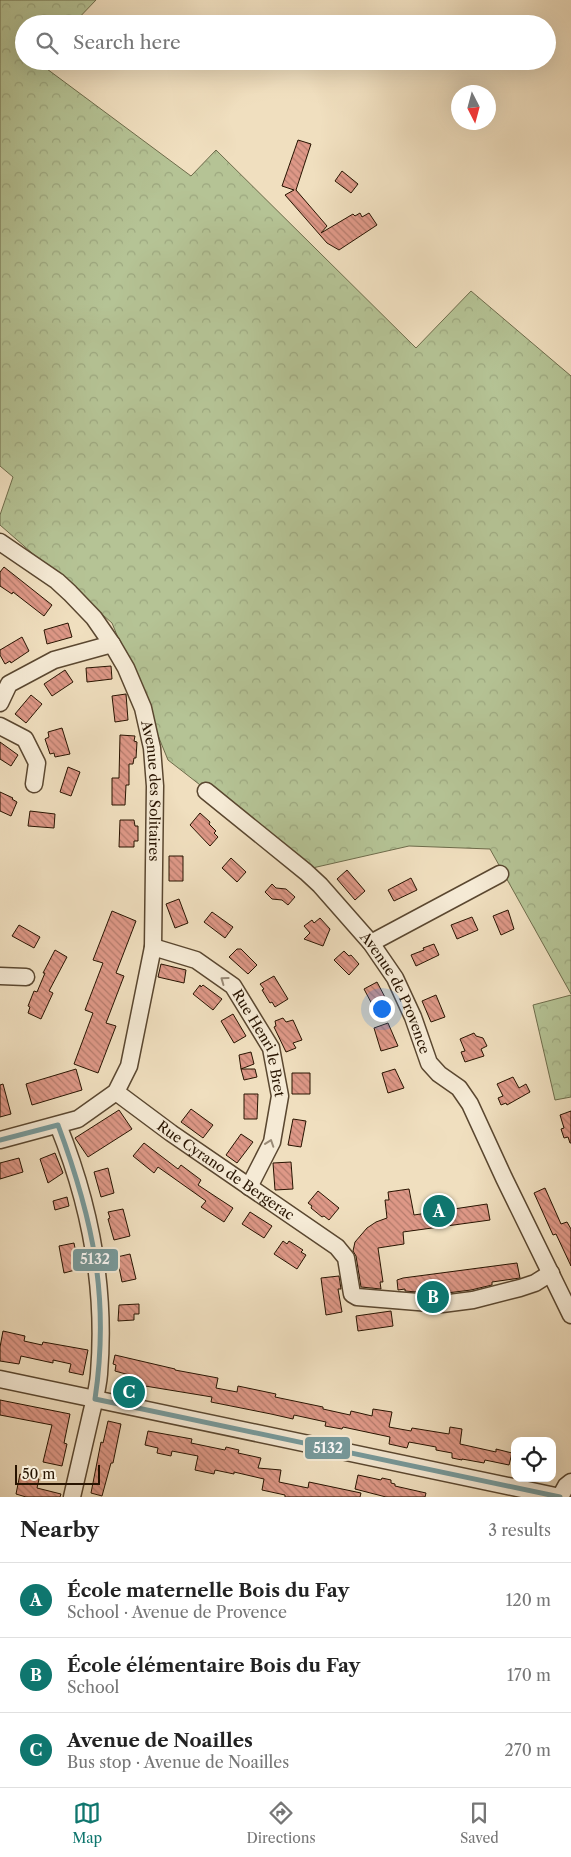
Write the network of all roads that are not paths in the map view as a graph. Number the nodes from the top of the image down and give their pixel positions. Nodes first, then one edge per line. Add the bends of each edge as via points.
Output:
1 (0, 542) edge
2 (112, 644) junction
3 (4, 682) edge
4 (0, 703) edge
5 (0, 726) edge
6 (34, 784) dead end
7 (206, 791) dead end
8 (500, 874) dead end
9 (371, 943) junction
10 (153, 947) junction
11 (0, 976) edge
12 (26, 977) dead end
13 (116, 1092) junction
14 (58, 1125) junction
15 (0, 1140) edge
16 (249, 1186) junction
17 (550, 1272) junction
18 (571, 1315) edge
19 (0, 1379) edge
20 (94, 1399) junction
21 (571, 1482) edge
22 (72, 1497) edge
23 (560, 1497) edge

1 - 2 street, Avenue des Solitaires via 70,593 94,618
2 - 3 street via 54,660
2 - 10 street, Avenue des Solitaires via 138,695 152,748 155,786
3 - 4 street
5 - 6 street via 25,739 37,763
7 - 9 street, Avenue de Provence via 306,872
8 - 9 street
9 - 17 street, Avenue de Provence via 405,997 429,1063 459,1088 470,1104
10 - 13 street, Avenue des Solitaires via 129,1066
16 -> 10 street, Rue Henri le Bret via 272,1142 280,1096 270,1048 233,986 196,960
11 - 12 street
13 - 14 street via 78,1119
13 - 16 street, Rue Cyrano de Bergerac
14 - 15 street
14 - 20 street via 80,1183 99,1284 101,1331 99,1376
16 - 17 street, Rue Cyrano de Bergerac via 337,1246 346,1258 352,1294 357,1297 442,1304 474,1300 535,1283
17 - 18 street, Avenue de Provence
19 - 20 street
20 - 22 street
20 - 23 street
21 - 23 street

